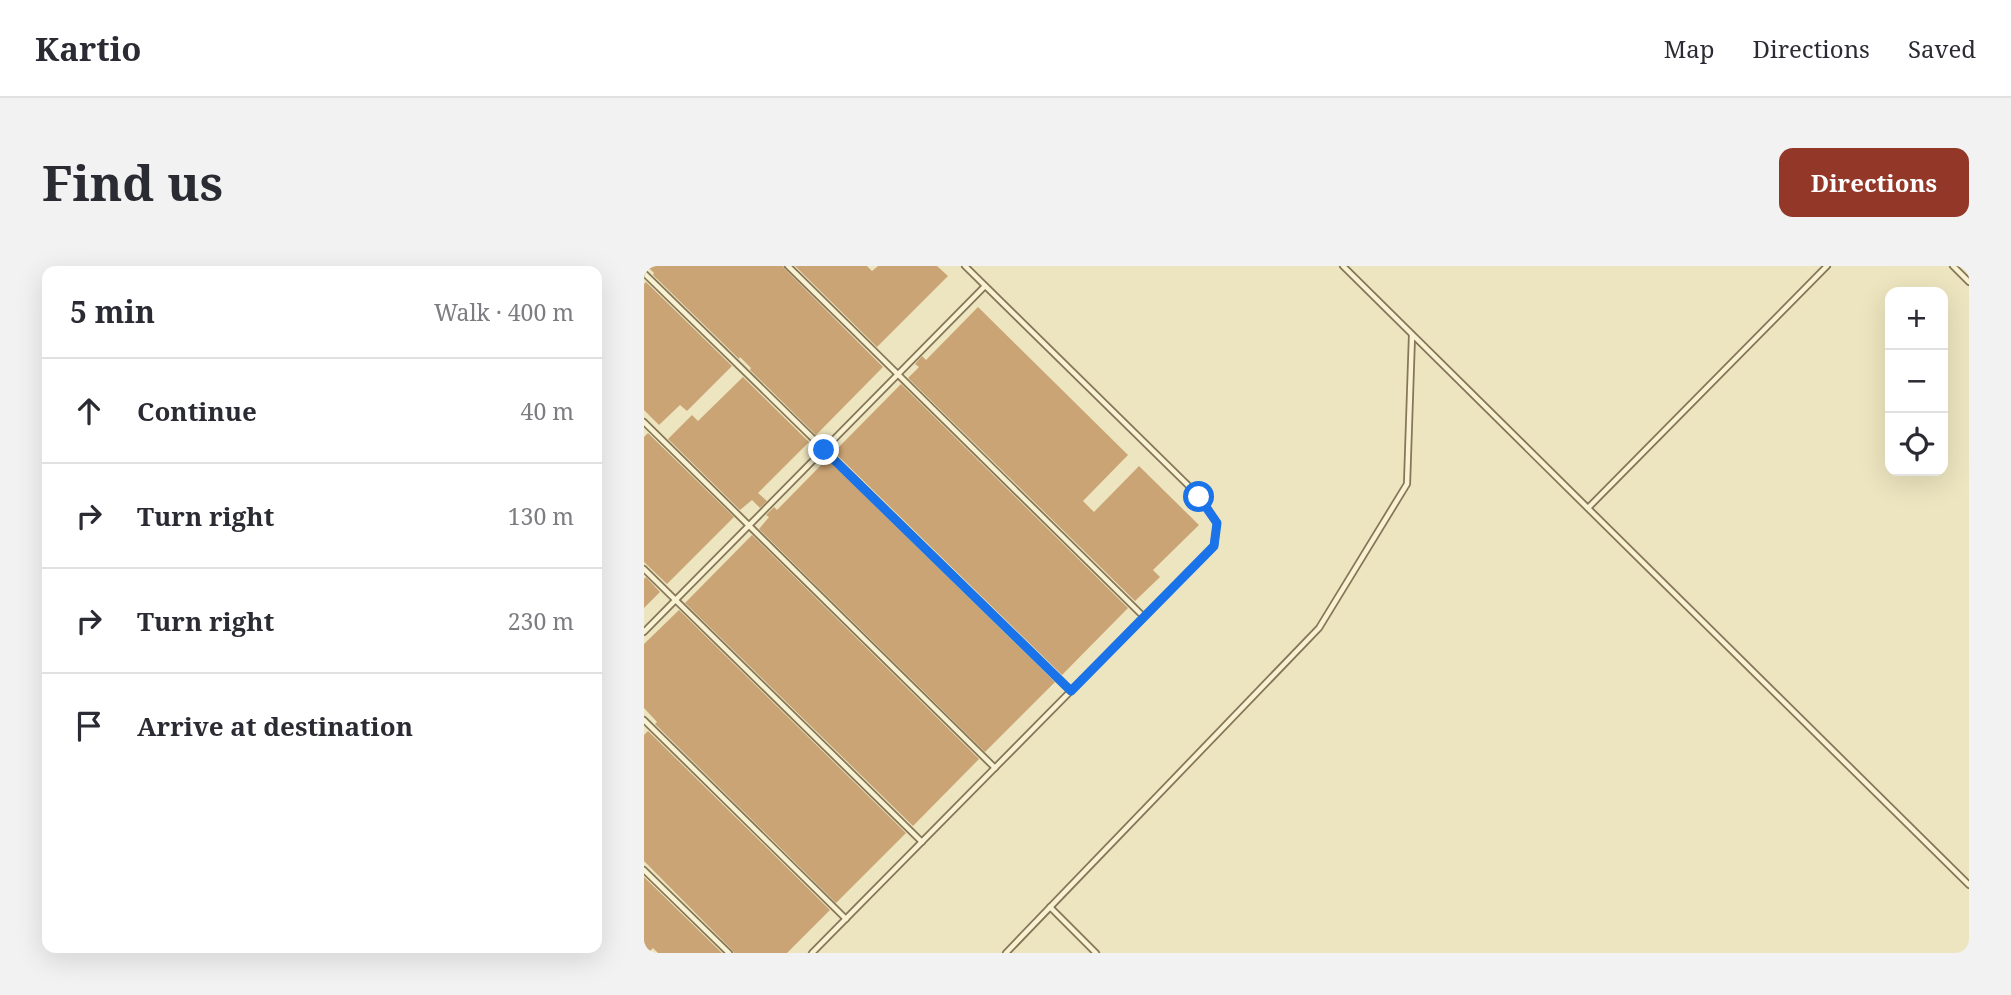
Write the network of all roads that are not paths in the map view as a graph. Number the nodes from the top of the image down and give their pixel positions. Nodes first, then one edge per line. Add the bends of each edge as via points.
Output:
1 (788, 266) edge
2 (965, 266) edge
3 (1343, 266) edge
4 (1827, 266) edge
5 (1953, 266) edge
6 (644, 273) edge
7 (1969, 282) edge
8 (985, 286) junction
9 (1412, 334) junction
10 (898, 375) junction
11 (644, 422) edge
12 (824, 450) junction
13 (1588, 508) junction
14 (749, 525) junction
15 (644, 569) edge
16 (675, 600) junction
17 (1144, 617) junction
18 (644, 632) edge
19 (1071, 691) junction
20 (644, 720) edge
21 (995, 768) junction
22 (922, 842) junction
23 (644, 870) edge
24 (1969, 885) edge
25 (1050, 907) junction
26 (846, 919) junction
27 (729, 953) edge
28 (812, 953) edge
29 (1006, 953) edge
30 (1096, 953) edge

1 - 10 lane
2 - 8 lane
3 - 9 lane
4 - 13 lane
5 - 7 lane
6 - 12 lane
8 - 10 lane
8 - 17 lane via 1199,497 1217,523 1214,546
9 - 13 lane
9 - 25 lane via 1407,484 1319,628
10 - 12 lane
10 - 17 lane
11 - 14 lane
12 - 14 lane
12 - 19 lane
13 - 24 lane
14 - 16 lane
14 - 21 lane
15 - 16 lane
16 - 18 lane
16 - 22 lane
17 - 19 lane
19 - 21 lane
20 - 26 lane
21 - 22 lane
22 - 26 lane
23 - 27 lane
25 - 29 lane
25 - 30 lane
26 - 28 lane

